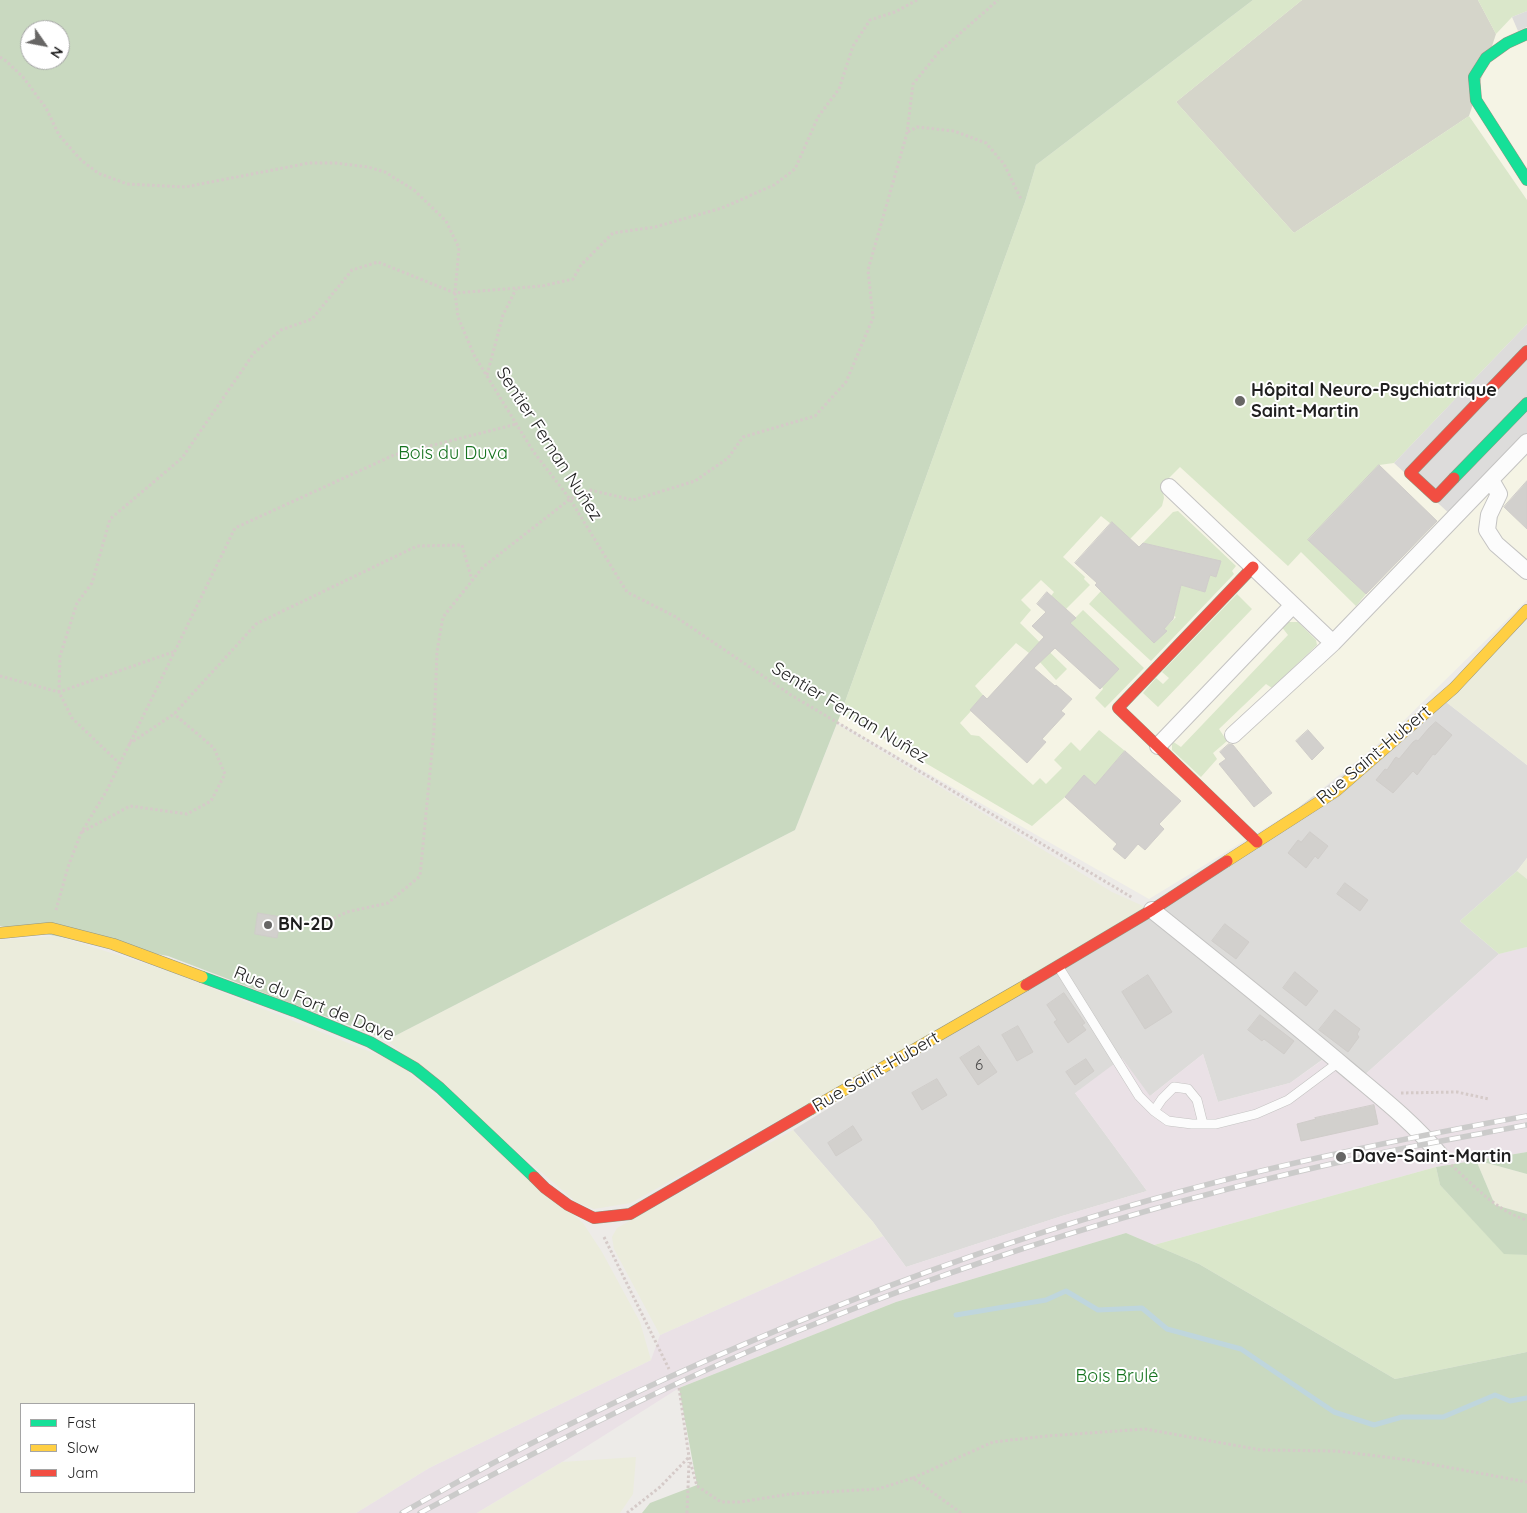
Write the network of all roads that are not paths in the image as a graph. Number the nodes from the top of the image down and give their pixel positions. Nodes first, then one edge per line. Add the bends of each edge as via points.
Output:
1 (1527, 34) edge
2 (1527, 180) edge
3 (1527, 351) edge
4 (1527, 403) edge
5 (1527, 442) edge
6 (1491, 480) junction
7 (1169, 487) dead end
8 (1253, 567) junction
9 (1527, 571) edge
10 (1293, 606) junction
11 (1527, 610) edge
12 (1332, 643) junction
13 (1233, 735) dead end
14 (1158, 746) junction
15 (1257, 842) junction
16 (1152, 910) junction
17 (0, 933) edge
18 (1058, 966) junction
19 (1339, 1062) junction
20 (1154, 1112) junction
21 (1203, 1124) junction
22 (1440, 1155) road end
23 (594, 1218) joint

1 - 2 street via 1486,58 1474,78 1476,100
3 - 4 street via 1410,472 1436,497
5 - 6 street
6 - 9 street via 1499,494 1489,514 1487,530 1496,544
6 - 12 street
7 - 8 street
8 - 10 street
8 - 14 street via 1118,708
10 - 12 street
10 - 14 street
11 - 15 street, Rue Saint-Hubert via 1454,688 1336,791
12 - 13 street
14 - 15 street
15 - 16 street, Rue Saint-Hubert
16 - 18 street, Rue Saint-Hubert
16 - 19 street
17 - 23 street, Rue du Fort de Dave via 52,928 114,944 370,1042 415,1068 545,1188
18 - 20 lane via 1139,1096
18 - 23 street, Rue Saint-Hubert via 630,1214
19 - 21 lane via 1288,1100 1256,1114
19 - 22 street via 1423,1135
20 - 21 lane via 1168,1121
20 - 21 lane via 1174,1087 1188,1089 1198,1100

